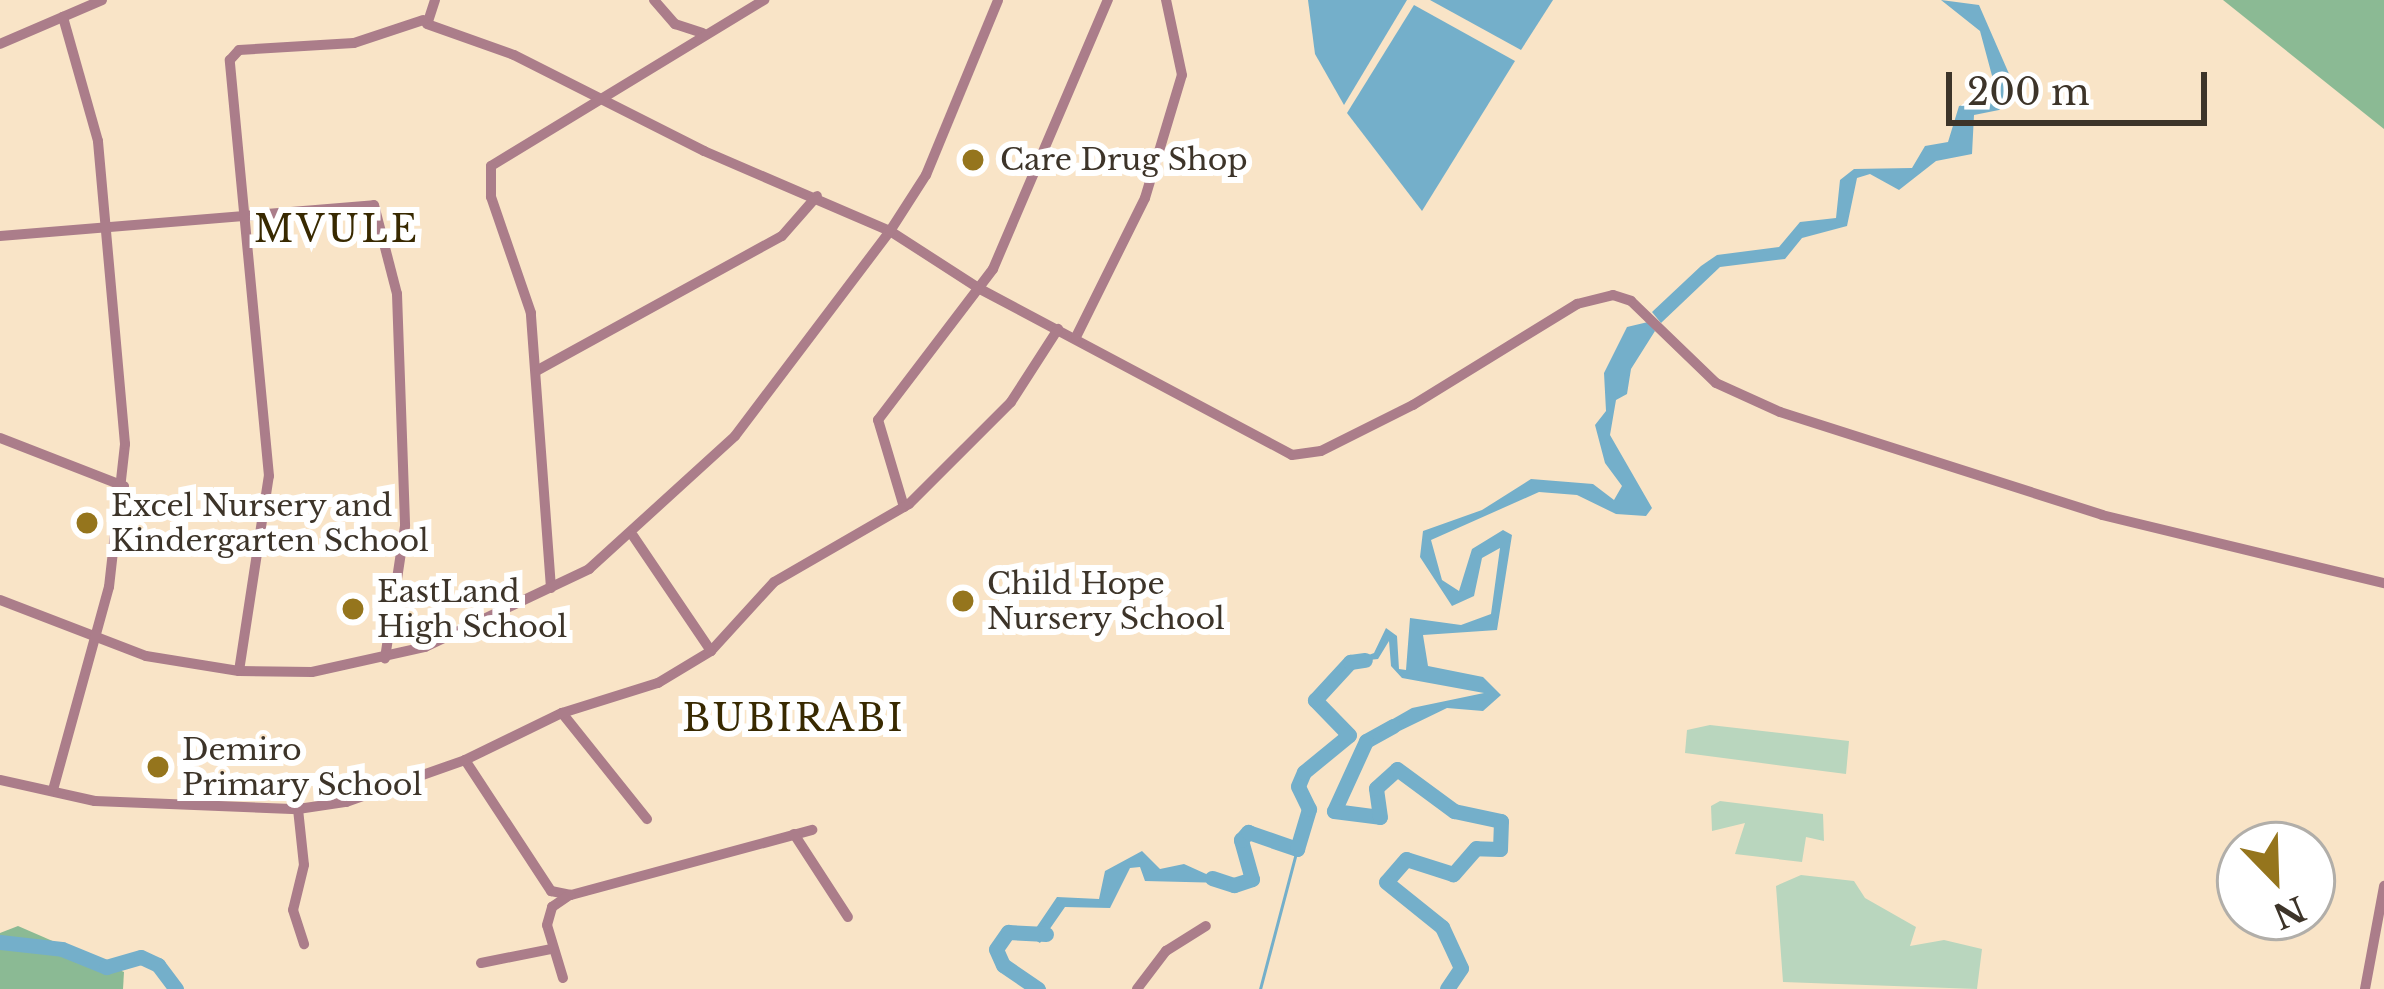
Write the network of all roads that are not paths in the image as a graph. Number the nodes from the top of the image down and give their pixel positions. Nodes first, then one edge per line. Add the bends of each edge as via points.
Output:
1 (102, 0) edge
2 (435, 0) edge
3 (654, 0) edge
4 (781, 0) edge
5 (998, 0) edge
6 (1108, 0) edge
7 (1166, 0) edge
8 (765, 2) edge
9 (82, 4) edge
10 (63, 17) junction
11 (423, 20) junction
12 (706, 33) junction
13 (0, 44) edge
14 (592, 98) junction
15 (817, 196) junction
16 (242, 218) junction
17 (108, 230) junction
18 (890, 231) junction
19 (0, 236) edge
20 (980, 289) junction
21 (1058, 329) junction
22 (1076, 338) junction
23 (538, 370) junction
24 (0, 438) edge
25 (124, 487) junction
26 (904, 507) junction
27 (633, 536) junction
28 (2384, 583) edge
29 (550, 588) junction
30 (0, 600) edge
31 (95, 641) junction
32 (711, 651) junction
33 (385, 659) junction
34 (239, 671) junction
35 (562, 713) junction
36 (465, 760) junction
37 (0, 780) edge
38 (53, 790) junction
39 (298, 809) junction
40 (647, 819) dead end
41 (812, 830) dead end
42 (794, 834) junction
43 (2384, 886) edge
44 (571, 895) junction
45 (848, 916) dead end
46 (1206, 926) dead end
47 (304, 944) dead end
48 (551, 949) junction
49 (482, 963) dead end
50 (563, 977) dead end
51 (1138, 989) edge
52 (2365, 989) edge

1 - 9 street
2 - 11 street
3 - 12 street via 675,24
4 - 8 street
5 - 18 street via 926,176
6 - 20 street
7 - 22 street via 1182,75 1145,198
8 - 12 street
9 - 10 street
10 - 13 street
10 - 17 street via 85,71
11 - 14 street via 514,55
11 - 16 street via 354,43 232,53
12 - 14 street
14 - 15 street
14 - 23 street via 499,156 487,180 528,291
15 - 18 street
15 - 23 street via 782,236
16 - 17 street
16 - 33 street via 363,205 379,213 397,294 405,526
16 - 34 street via 269,476
17 - 19 street
17 - 25 street
18 - 20 street
18 - 27 street via 735,436
20 - 21 street
20 - 26 street via 934,336 878,420
21 - 22 street
21 - 26 street via 1011,402
22 - 28 street via 1303,456 1413,405 1577,304 1613,295 1650,317 1716,383 1780,412 2102,515
23 - 29 street
24 - 25 street
25 - 31 street
26 - 32 street via 774,583
27 - 29 street
27 - 32 street
29 - 33 street
30 - 31 street
31 - 34 street
31 - 38 street
32 - 35 street via 658,683
33 - 34 street via 312,672
35 - 36 street
35 - 40 street
36 - 39 street via 346,802
36 - 44 street via 551,891
37 - 38 street
38 - 39 street via 95,801
39 - 47 street via 304,865 293,910
41 - 42 street
42 - 44 street
42 - 45 street
43 - 52 street
44 - 48 street via 552,907
46 - 51 street via 1166,952
48 - 49 street
48 - 50 street

